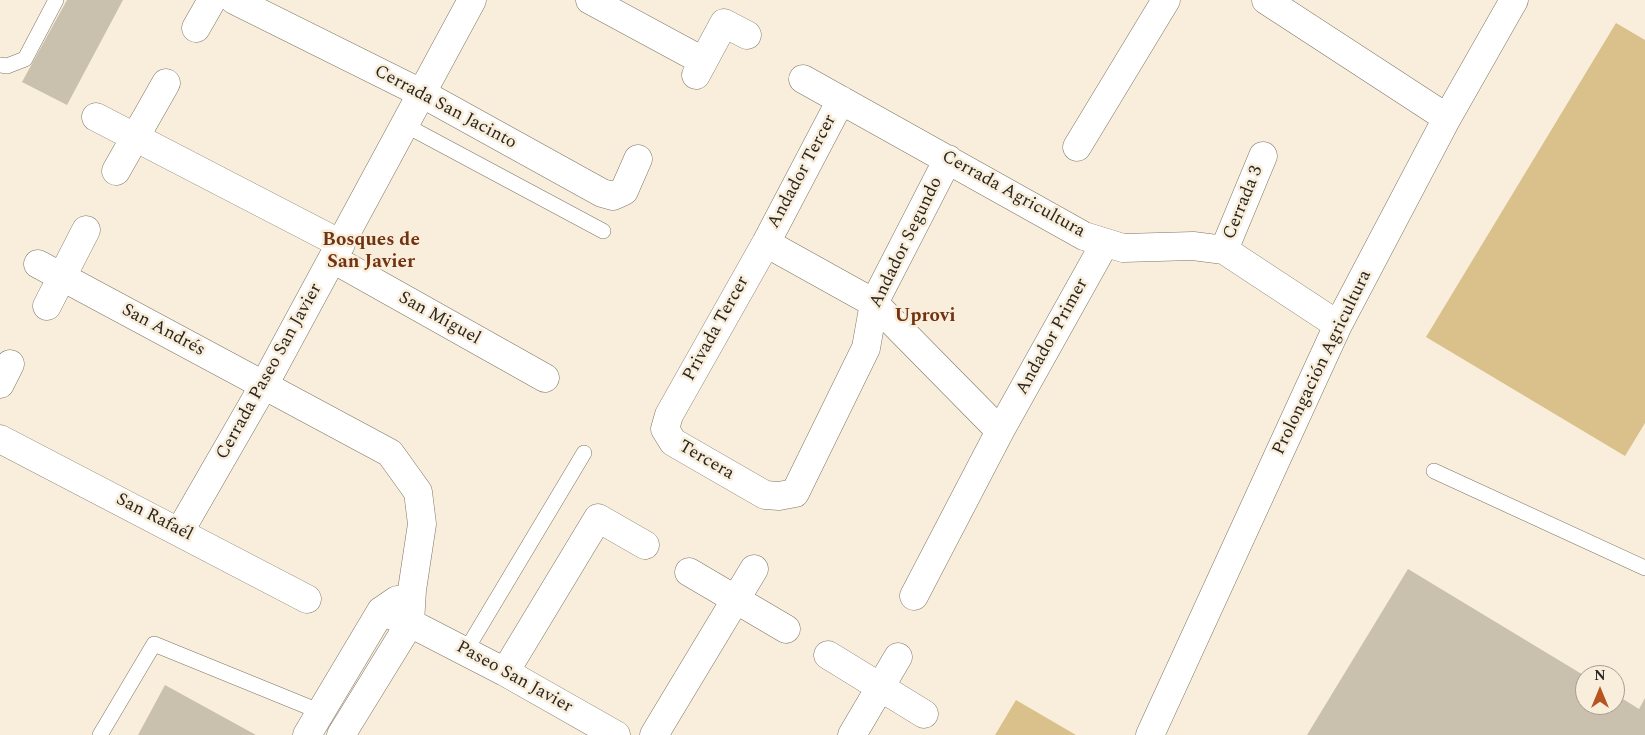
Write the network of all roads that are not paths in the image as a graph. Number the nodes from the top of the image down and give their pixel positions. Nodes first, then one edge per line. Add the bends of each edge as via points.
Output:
1 (56, 0) edge
2 (212, 0) edge
3 (234, 0) edge
4 (472, 0) edge
5 (590, 0) edge
6 (1166, 0) edge
7 (1266, 0) edge
8 (1514, 0) edge
9 (196, 28) dead end
10 (747, 35) dead end
11 (0, 65) edge
12 (803, 79) dead end
13 (166, 83) dead end
14 (423, 94) junction
15 (841, 100) junction
16 (96, 117) dead end
17 (1447, 118) junction
18 (405, 125) junction
19 (137, 137) junction
20 (1077, 147) dead end
21 (1263, 156) dead end
22 (638, 159) dead end
23 (948, 159) junction
24 (116, 171) dead end
25 (86, 230) dead end
26 (603, 231) dead end
27 (1105, 242) junction
28 (766, 243) junction
29 (1224, 250) junction
30 (337, 252) junction
31 (38, 264) dead end
32 (62, 277) junction
33 (874, 303) junction
34 (47, 306) dead end
35 (1338, 325) junction
36 (545, 378) dead end
37 (264, 385) junction
38 (669, 415) joint
39 (1000, 431) junction
40 (0, 439) edge
41 (584, 453) dead end
42 (1434, 471) dead end
43 (765, 495) joint
44 (180, 532) junction
45 (645, 545) dead end
46 (1645, 568) edge
47 (754, 569) dead end
48 (689, 572) dead end
49 (412, 590) junction
50 (914, 596) dead end
51 (736, 598) junction
52 (307, 599) dead end
53 (382, 611) junction
54 (410, 623) junction
55 (786, 629) dead end
56 (465, 652) junction
57 (828, 655) dead end
58 (898, 657) dead end
59 (505, 672) junction
60 (881, 687) junction
61 (321, 712) junction
62 (924, 714) dead end
63 (100, 735) edge
64 (308, 735) edge
65 (341, 735) edge
66 (616, 735) edge
67 (654, 735) edge
68 (852, 735) edge
69 (1150, 735) edge

1 - 11 lane via 25,59 7,66
2 - 9 street
3 - 14 street, Cerrada San Jacinto
4 - 14 street, Cerrada Paseo San Javier
5 - 10 street via 700,68 724,24
6 - 20 street
7 - 17 street
8 - 17 street, Prolongación Agricultura
12 - 15 street, Cerrada Agricultura
13 - 19 street
14 - 18 street, Cerrada Paseo San Javier
14 - 22 street, Cerrada San Jacinto via 602,193 614,196 624,191
15 - 23 street, Cerrada Agricultura
15 - 28 street, Andador Tercer
16 - 19 street, San Miguel
17 - 35 street, Prolongación Agricultura
18 - 26 lane
18 - 30 street, Cerrada Paseo San Javier
19 - 24 street
19 - 30 street, San Miguel
21 - 29 street, Cerrada 3
23 - 27 street, Cerrada Agricultura via 1084,236
23 - 33 street, Andador Segundo
25 - 32 street
27 - 29 street, Cerrada Agricultura via 1124,248 1194,246
27 - 39 street, Andador Primer
28 - 33 street
28 - 38 street, Privada Tercer
29 - 35 street, Cerrada Agricultura
30 - 36 street, San Miguel
30 - 37 street, Cerrada Paseo San Javier
31 - 32 street, San Andrés
32 - 34 street
32 - 37 street, San Andrés
33 - 39 street
33 - 43 street, Andador Segundo via 866,348 794,492
35 - 69 street, Prolongación Agricultura
37 - 44 street, Cerrada Paseo San Javier
37 - 49 street via 390,453 418,492 422,524
38 - 43 street, Tercera via 665,429 673,442
39 - 50 street, Andador Primer
40 - 44 street, San Rafaél
41 - 56 lane
42 - 46 lane
44 - 52 street, San Rafaél
45 - 59 street via 598,518
47 - 51 street
48 - 51 street
49 - 53 street
49 - 54 street
51 - 55 street
51 - 67 street
53 - 54 street, Paseo San Javier
53 - 61 street
54 - 56 street, Paseo San Javier
54 - 65 street
56 - 59 street, Paseo San Javier
57 - 60 street
58 - 60 street
59 - 66 street, Paseo San Javier
60 - 62 street
60 - 68 street
61 - 63 lane via 154,644
61 - 64 street

